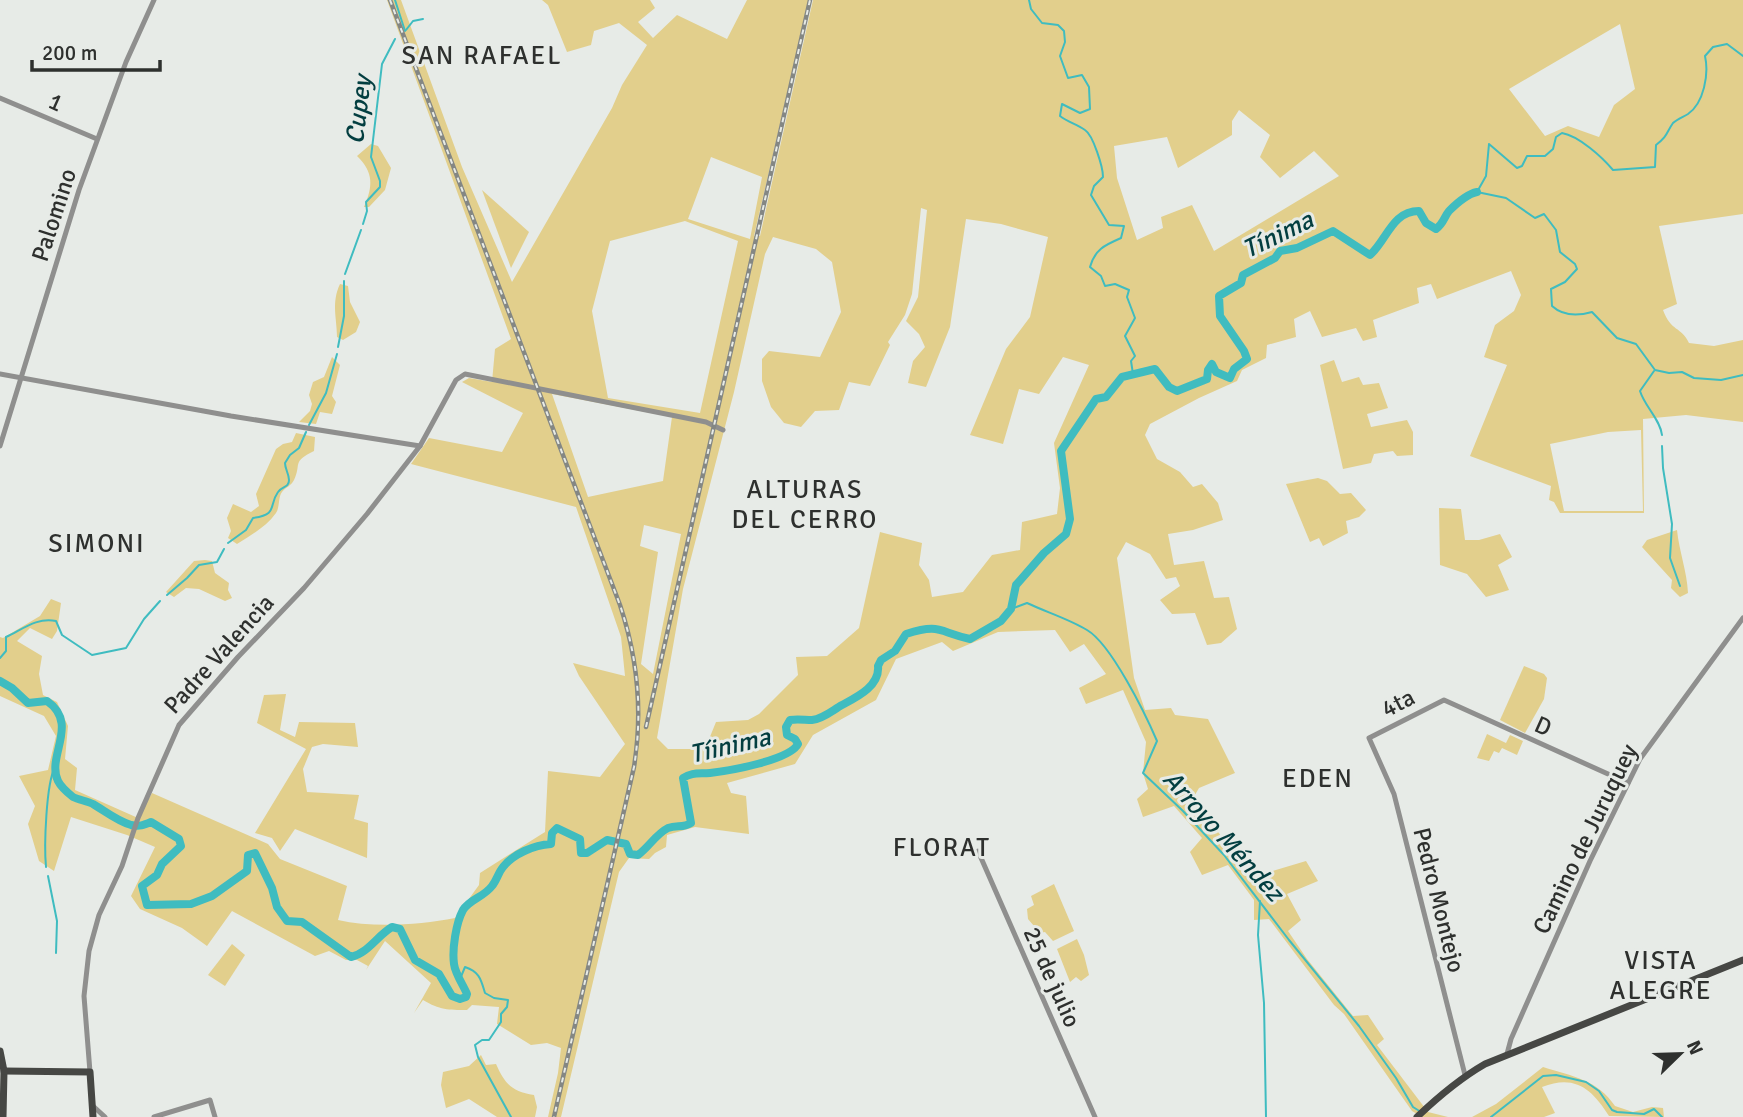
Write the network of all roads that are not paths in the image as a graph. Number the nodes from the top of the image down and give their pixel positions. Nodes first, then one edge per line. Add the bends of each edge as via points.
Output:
1 (154, 0) edge
2 (0, 98) edge
3 (97, 139) junction
4 (0, 374) edge
5 (21, 377) junction
6 (723, 430) dead end
7 (408, 445) junction
8 (0, 446) edge
9 (421, 446) junction
10 (411, 458) junction
11 (1743, 618) edge
12 (1737, 626) junction
13 (1743, 631) edge
14 (1444, 700) joint
15 (1369, 738) joint
16 (1628, 783) junction
17 (978, 851) dead end
18 (1743, 960) edge
19 (0, 1051) edge
20 (1507, 1054) junction
21 (4, 1071) junction
22 (90, 1072) junction
23 (1465, 1075) junction
24 (93, 1113) edge
25 (3, 1117) edge
26 (105, 1117) edge
27 (154, 1117) edge
28 (215, 1117) edge
29 (1095, 1117) edge
30 (1417, 1117) edge

1 - 3 street, Palomino
2 - 3 street, 1
3 - 5 street, Palomino
4 - 5 street
5 - 7 street
5 - 8 street, Palomino
6 - 9 street, Padre Valencia via 706,422 465,374 456,380
7 - 9 street
7 - 10 street
9 - 10 street, Padre Valencia
10 - 22 street, Padre Valencia via 304,588 179,725 99,915 89,951 84,996
11 - 12 street, Camino de Juruquey
12 - 13 street
12 - 16 street, Camino de Juruquey via 1640,759
14 - 15 street, 4ta
14 - 16 street, D
15 - 23 street, Pedro Montejo via 1394,794
16 - 20 street, Camino de Juruquey
17 - 29 street, 25 de julio
18 - 20 main road
19 - 21 main road
20 - 23 main road
21 - 22 main road
21 - 25 main road
22 - 24 main road, Padre Valencia
23 - 30 main road
24 - 26 street
27 - 28 street via 210,1100

